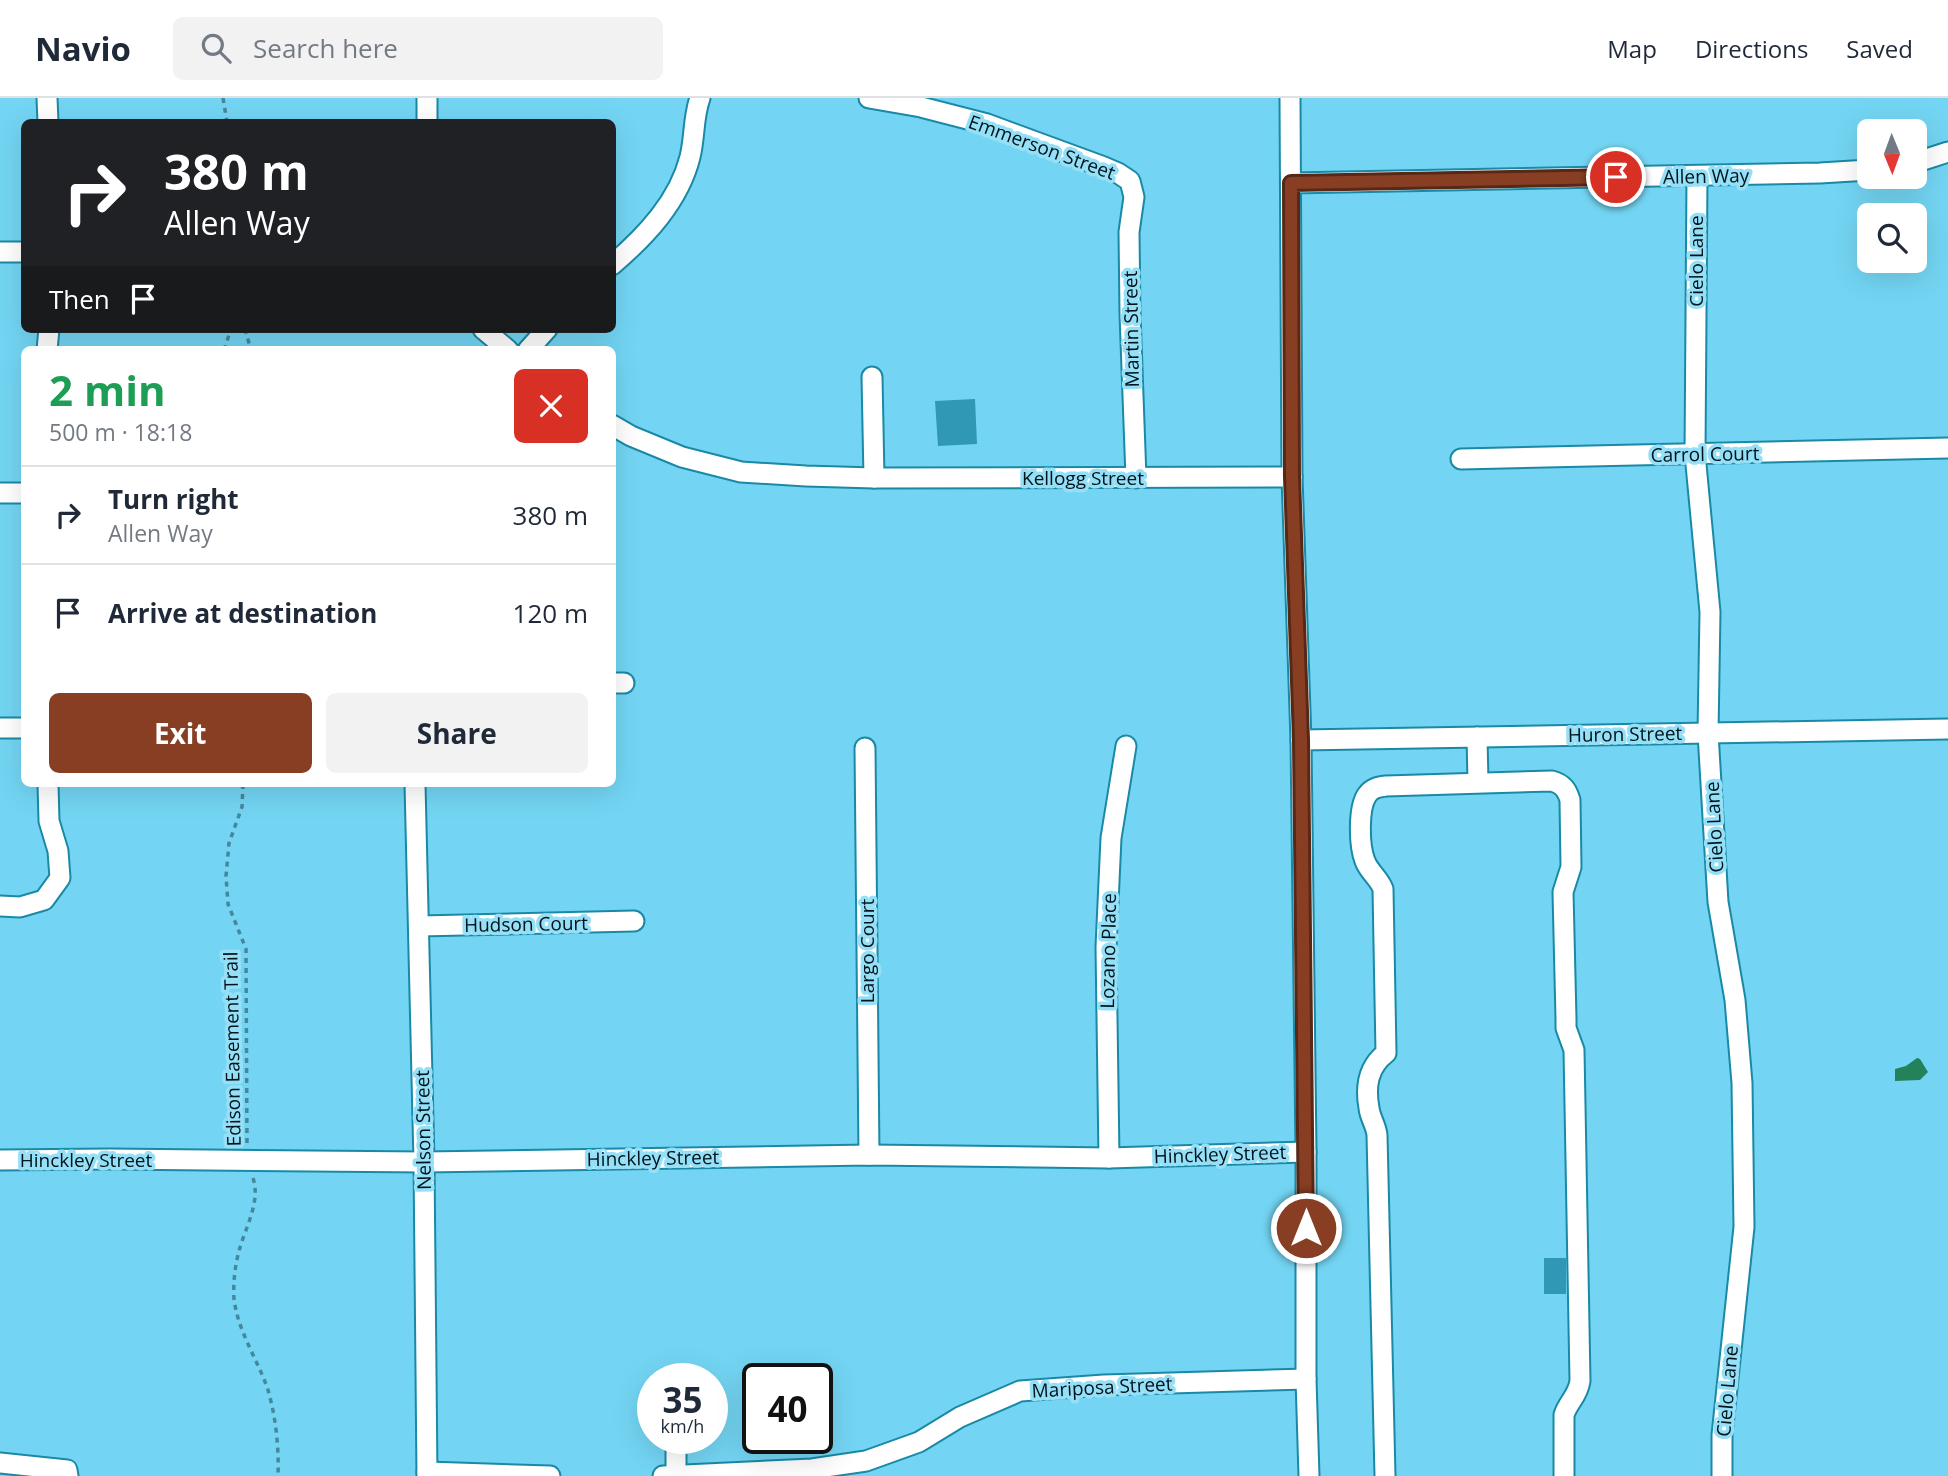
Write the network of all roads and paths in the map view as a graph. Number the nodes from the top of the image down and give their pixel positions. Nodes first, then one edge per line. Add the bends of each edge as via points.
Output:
1 (47, 98) edge
2 (223, 98) edge
3 (426, 98) edge
4 (700, 98) edge
5 (869, 98) edge
6 (1290, 98) edge
7 (48, 119) edge
8 (226, 119) edge
9 (427, 119) edge
10 (1948, 152) edge
11 (1927, 159) edge
12 (1857, 171) edge
13 (1697, 176) junction
14 (1130, 181) joint
15 (1291, 183) junction
16 (21, 252) edge
17 (0, 253) edge
18 (616, 262) edge
19 (487, 333) edge
20 (543, 333) edge
21 (503, 346) edge
22 (532, 346) edge
23 (872, 377) dead end
24 (616, 427) edge
25 (1948, 448) edge
26 (1695, 454) junction
27 (1461, 459) dead end
28 (1292, 477) junction
29 (874, 478) junction
30 (1136, 478) junction
31 (0, 493) edge
32 (21, 493) edge
33 (0, 728) edge
34 (21, 728) edge
35 (1948, 729) edge
36 (1708, 733) junction
37 (1477, 737) junction
38 (1301, 740) junction
39 (1126, 746) dead end
40 (865, 748) dead end
41 (1478, 782) junction
42 (48, 787) edge
43 (243, 787) edge
44 (415, 787) edge
45 (0, 906) edge
46 (634, 921) dead end
47 (419, 926) junction
48 (1306, 1152) junction
49 (869, 1155) junction
50 (1109, 1158) junction
51 (0, 1160) edge
52 (247, 1160) junction
53 (424, 1162) junction
54 (1306, 1379) junction
55 (676, 1454) edge
56 (0, 1463) edge
57 (68, 1473) edge
58 (427, 1474) edge
59 (278, 1476) edge
60 (550, 1476) edge
61 (663, 1476) edge
62 (677, 1476) edge
63 (1309, 1476) edge
64 (1385, 1476) edge
65 (1564, 1476) edge
66 (1722, 1476) edge

1 - 7 street
2 - 8 path
3 - 9 street
4 - 18 street via 690,156 680,183 661,216
5 - 14 street, Emmerson Street via 987,124
6 - 15 street
10 - 11 street
12 - 13 street, Allen Way
13 - 15 street, Allen Way
13 - 26 street, Cielo Lane
14 - 30 street, Martin Street via 1134,197 1129,232
15 - 28 street
16 - 17 street
19 - 21 street
20 - 22 street
23 - 29 street
24 - 29 street, Kellogg Street via 682,457 741,472
25 - 26 street, Carrol Court
26 - 27 street, Carrol Court
26 - 36 street, Cielo Lane via 1710,612
28 - 30 street, Kellogg Street
28 - 38 street
29 - 30 street, Kellogg Street
31 - 32 street
33 - 34 street
35 - 36 street, Huron Street
36 - 37 street, Huron Street
36 - 66 street, Cielo Lane via 1718,902 1735,1000 1742,1083 1744,1227 1722,1435
37 - 38 street, Huron Street
37 - 41 street
38 - 48 street
39 - 50 street, Lozano Place via 1111,838 1106,947
40 - 49 street, Largo Court
41 - 64 street via 1374,788 1362,805 1365,861 1383,889 1386,1053 1377,1060 1367,1082 1377,1135
41 - 65 street via 1552,781 1560,783 1570,800 1571,867 1563,892 1566,1028 1574,1050 1580,1381 1564,1415
42 - 45 street via 49,821 61,878 44,900 20,907
43 - 52 path, Edison Easement Trail via 226,876 228,904 246,948
44 - 47 street, Nelson Street
46 - 47 street, Hudson Court
47 - 53 street, Nelson Street
48 - 50 street, Hinckley Street
48 - 54 street
49 - 50 street, Hinckley Street
49 - 53 street, Hinckley Street
51 - 52 street, Hinckley Street
52 - 53 street, Hinckley Street
52 - 59 path, Edison Easement Trail via 256,1185 254,1207 239,1249 234,1297 237,1317 275,1419
53 - 58 street, Nelson Street
54 - 62 street, Mariposa Street via 1020,1391 919,1442 866,1461 812,1469
54 - 63 street
55 - 62 street
56 - 57 street
58 - 60 street
61 - 62 street, Mariposa Street

